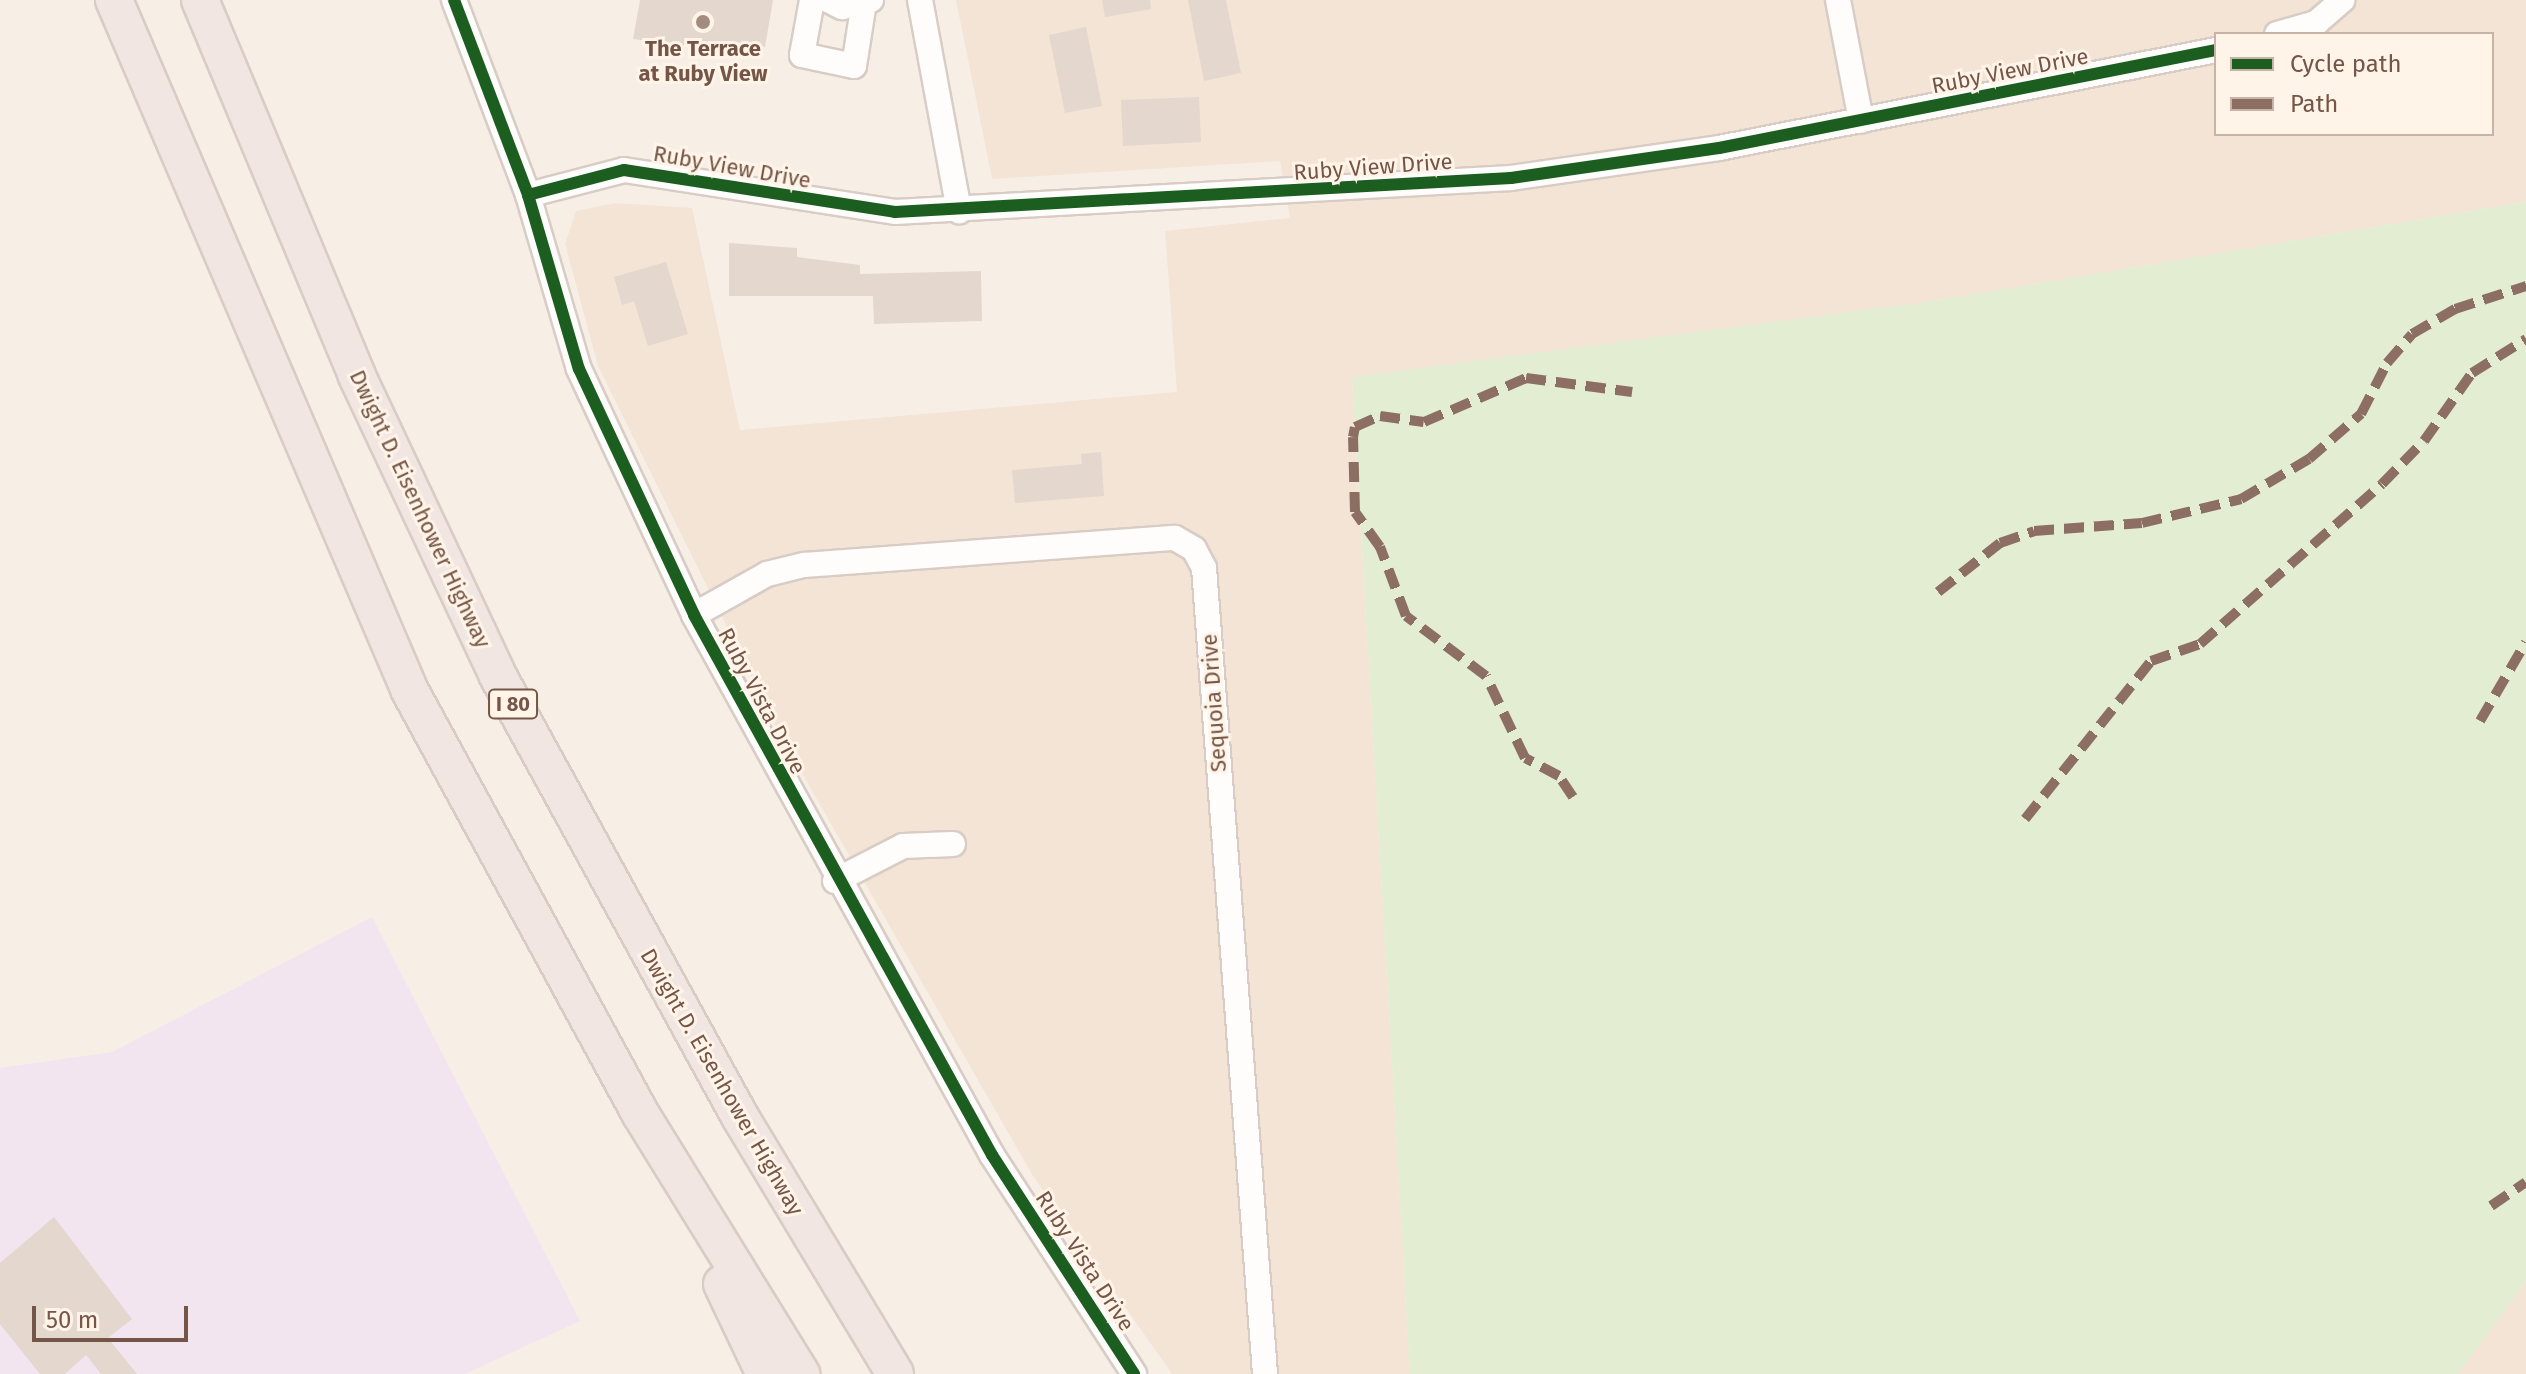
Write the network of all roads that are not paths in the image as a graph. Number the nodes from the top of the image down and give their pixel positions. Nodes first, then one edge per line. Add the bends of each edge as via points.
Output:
1 (114, 0) edge
2 (200, 0) edge
3 (454, 0) edge
4 (812, 0) edge
5 (828, 0) edge
6 (920, 0) edge
7 (1838, 0) edge
8 (2342, 0) edge
9 (868, 1) edge
10 (2284, 32) edge
11 (2214, 50) edge
12 (1861, 121) junction
13 (528, 195) junction
14 (959, 211) junction
15 (694, 615) junction
16 (953, 844) dead end
17 (835, 881) junction
18 (640, 1113) junction
19 (765, 1374) edge
20 (801, 1374) edge
21 (895, 1374) edge
22 (1134, 1374) edge
23 (1265, 1374) edge

1 - 18 highway via 410,691
2 - 21 highway, Dwight D. Eisenhower Highway / I 80 via 357,376 498,676 716,1075
3 - 13 street, Ruby Vista Drive
4 - 9 street via 802,55 854,66
5 - 9 street via 842,7
6 - 14 street
7 - 12 street
8 - 10 street via 2316,23
11 - 12 street, Ruby View Drive
12 - 14 street, Ruby View Drive via 1511,178
13 - 14 street, Ruby View Drive via 624,170 865,210
13 - 15 street, Ruby Vista Drive via 579,369
15 - 17 street, Ruby Vista Drive
15 - 23 street, Sequoia Drive via 767,574 804,565 1175,538 1194,549 1204,568
16 - 17 street via 903,846
17 - 22 street, Ruby Vista Drive via 992,1155
18 - 19 highway
18 - 20 highway

